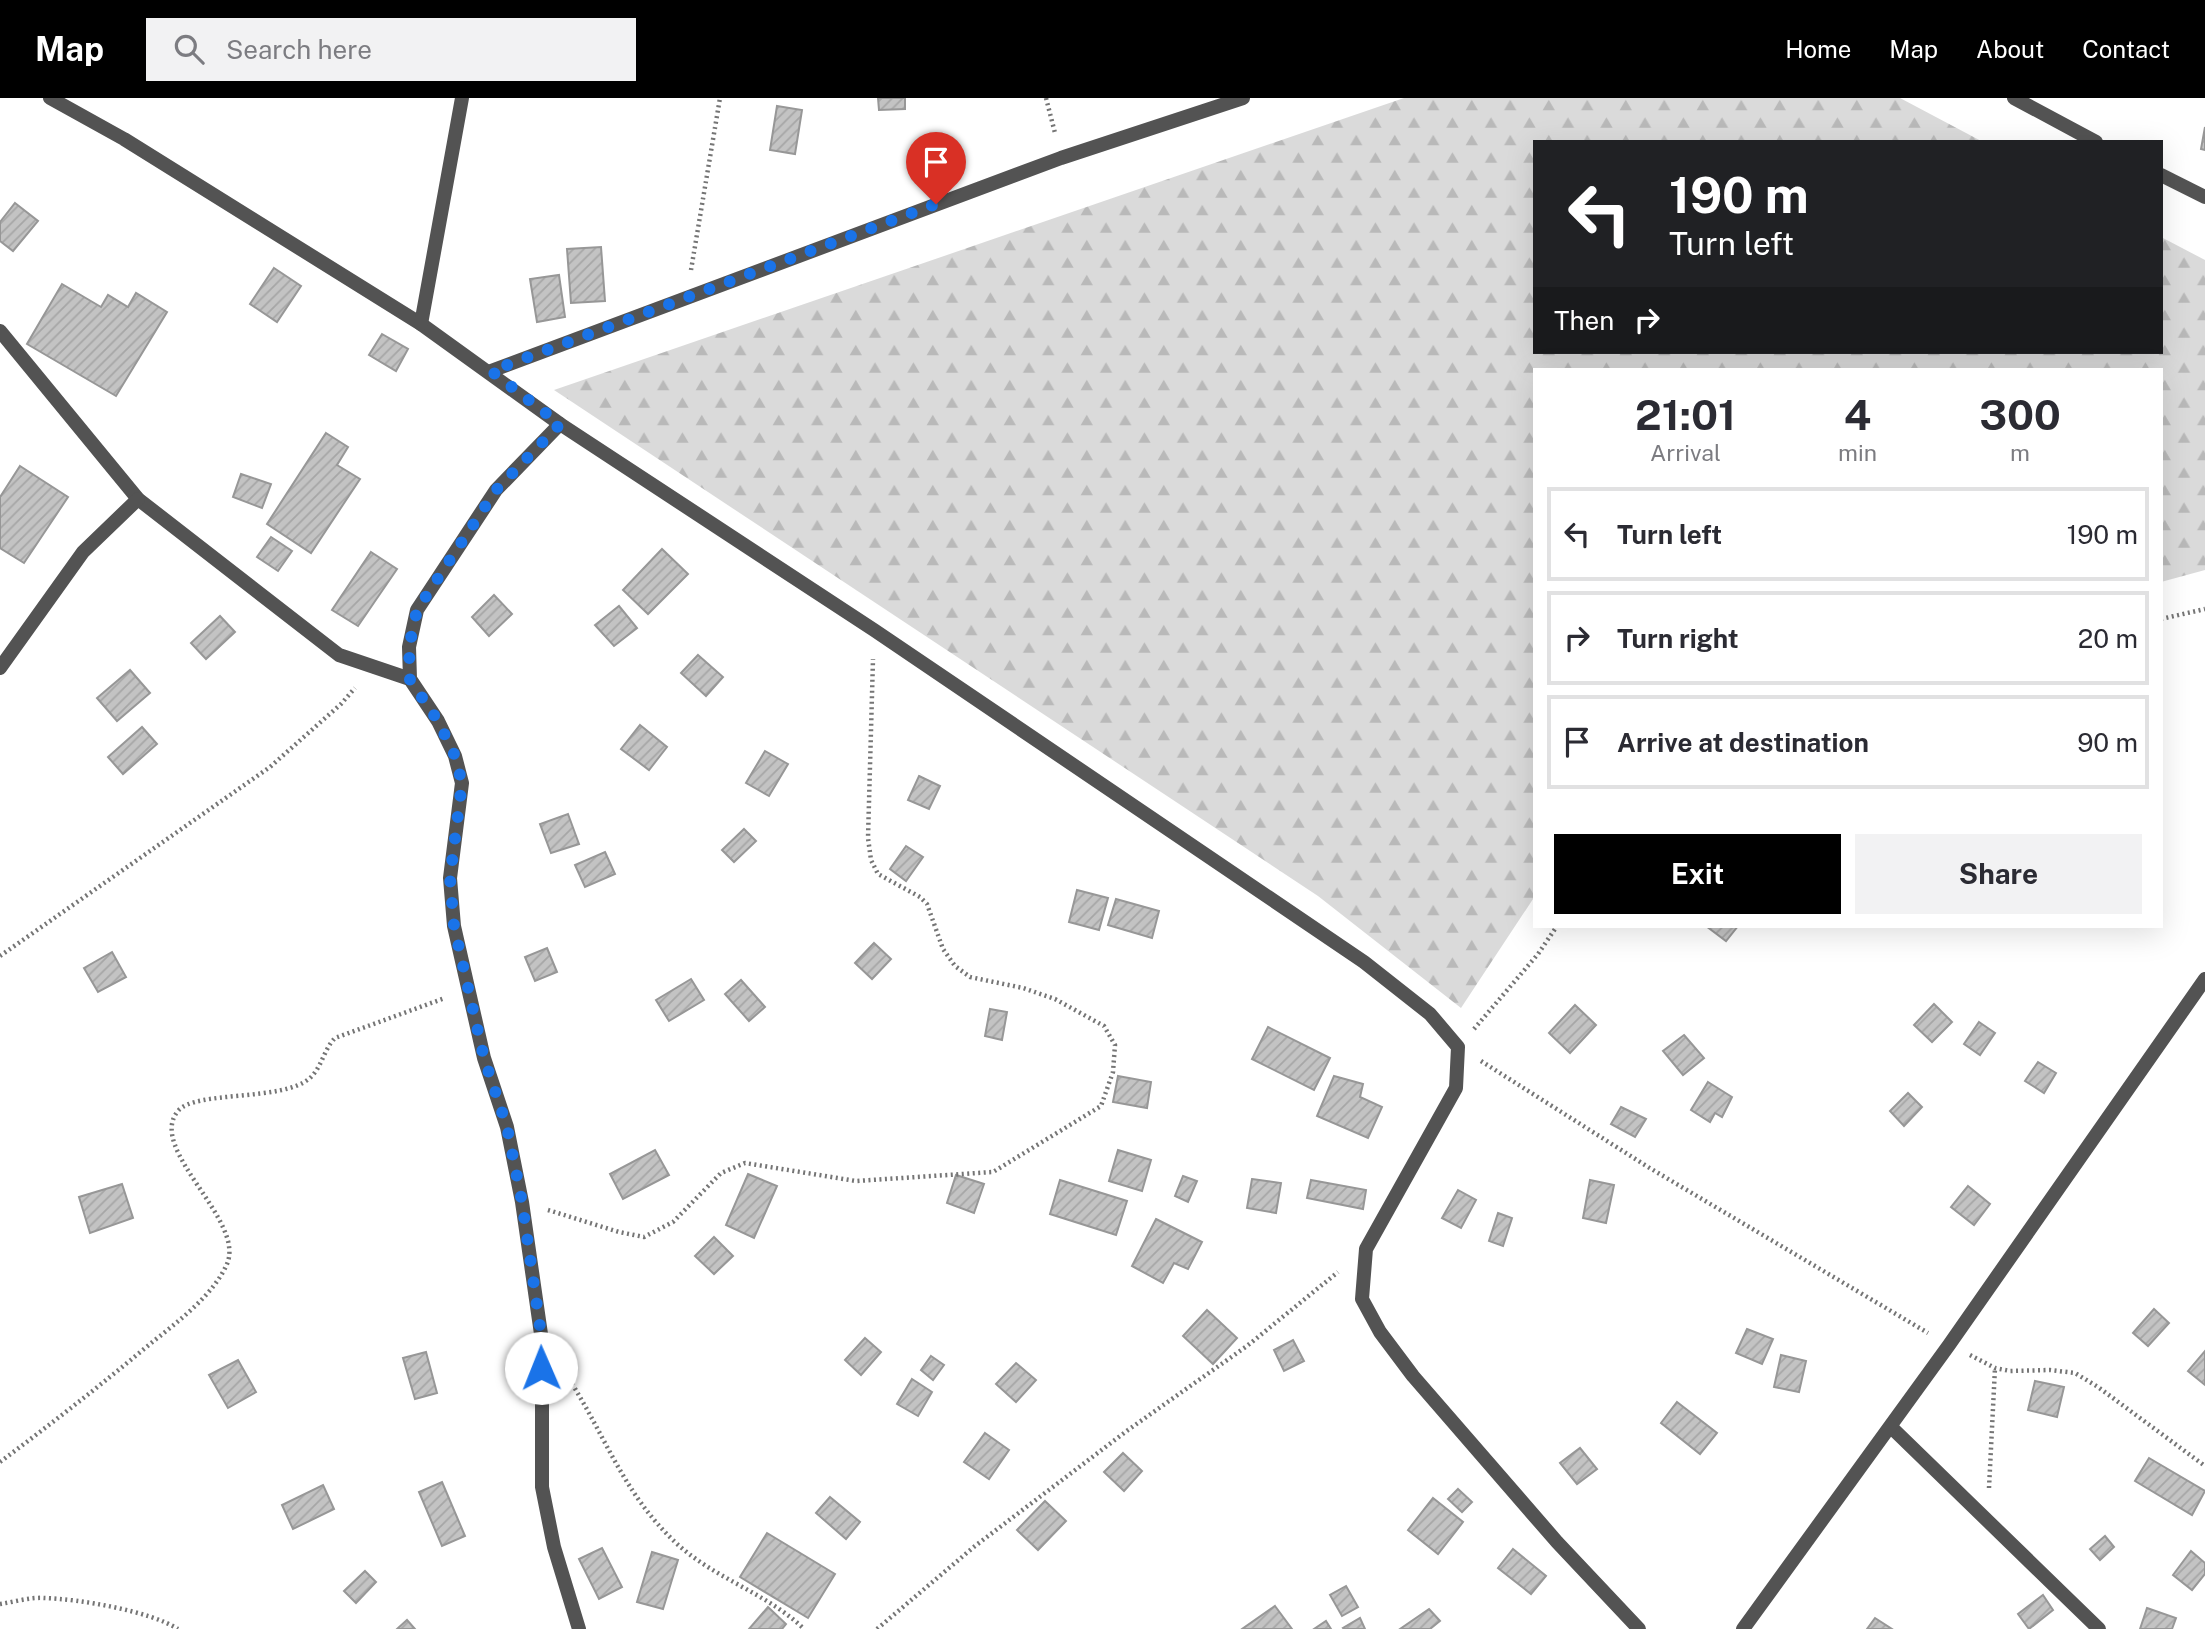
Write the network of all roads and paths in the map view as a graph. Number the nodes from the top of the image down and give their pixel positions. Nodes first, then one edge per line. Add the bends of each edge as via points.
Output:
1 (50, 98) edge
2 (462, 98) edge
3 (720, 98) edge
4 (1046, 98) edge
5 (1244, 98) edge
6 (2014, 98) edge
7 (2092, 140) edge
8 (1061, 158) junction
9 (2163, 176) edge
10 (2205, 197) edge
11 (686, 296) junction
12 (421, 324) junction
13 (0, 331) edge
14 (491, 371) junction
15 (560, 424) junction
16 (138, 499) junction
17 (2205, 610) edge
18 (2163, 619) edge
19 (874, 630) junction
20 (0, 668) edge
21 (370, 668) junction
22 (410, 680) junction
23 (1556, 928) edge
24 (0, 956) edge
25 (2205, 979) edge
26 (469, 990) junction
27 (1458, 1047) junction
28 (522, 1202) junction
29 (1366, 1249) junction
30 (542, 1341) junction
31 (1949, 1345) junction
32 (1995, 1368) junction
33 (1891, 1427) junction
34 (0, 1462) edge
35 (2205, 1466) edge
36 (2007, 1538) junction
37 (0, 1604) edge
38 (178, 1629) edge
39 (579, 1629) edge
40 (804, 1629) edge
41 (877, 1629) edge
42 (1639, 1629) edge
43 (1743, 1629) edge
44 (2099, 1629) edge

1 - 12 street
2 - 12 street
3 - 11 path
4 - 8 path
5 - 8 street
6 - 7 street
8 - 11 street
9 - 10 street
11 - 14 street
12 - 14 street
13 - 16 street
14 - 15 street
15 - 19 street
15 - 22 street via 496,490 417,610 409,647
16 - 20 street via 83,552
16 - 21 street via 339,655
17 - 18 path
19 - 27 street via 1364,962 1430,1014
19 - 28 path via 871,860 878,874 927,904 943,949 970,977 1055,999 1104,1026 1115,1045 1113,1072 1101,1106 993,1172 856,1181 745,1163 721,1173 673,1222 644,1237
21 - 22 street
21 - 24 path via 341,704 270,767
22 - 26 street via 438,721 462,783 450,878 454,926
23 - 27 path
25 - 31 street
26 - 28 street via 484,1058 507,1127
26 - 34 path via 335,1038 311,1078 296,1086 192,1102 179,1109 174,1118 176,1147 225,1229 231,1245 227,1264 181,1319
27 - 29 street via 1456,1088
27 - 31 path via 1648,1167
28 - 30 street
29 - 41 path via 1247,1346 975,1546
29 - 42 street via 1362,1299 1380,1332 1557,1542
30 - 39 street via 542,1487 554,1547
30 - 40 path via 581,1398 643,1507 676,1543 709,1569 784,1610
31 - 32 path
31 - 33 street
32 - 35 path via 2075,1373
32 - 36 path via 1989,1488
33 - 36 street
33 - 43 street
36 - 44 street
37 - 38 path via 43,1598 127,1611 166,1621

